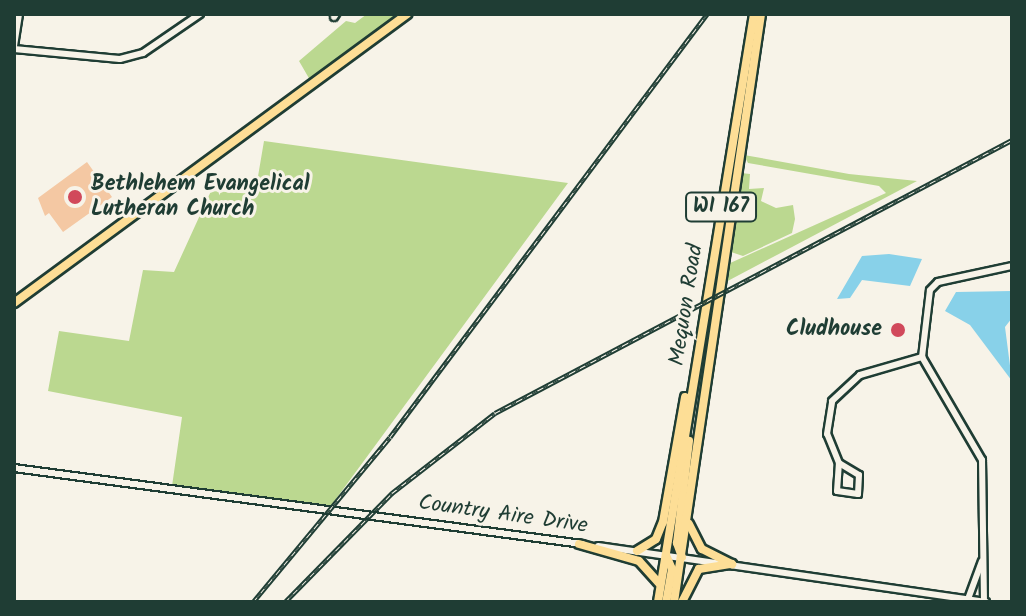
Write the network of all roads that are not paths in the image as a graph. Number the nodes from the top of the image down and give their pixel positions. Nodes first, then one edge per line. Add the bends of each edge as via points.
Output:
1 (19, 14) edge
2 (200, 14) edge
3 (407, 14) edge
4 (754, 14) edge
5 (761, 14) edge
6 (14, 48) edge
7 (1012, 266) edge
8 (14, 303) edge
9 (922, 357) junction
10 (693, 378) junction
11 (690, 401) junction
12 (839, 463) junction
13 (14, 468) edge
14 (688, 517) junction
15 (579, 544) junction
16 (637, 551) junction
17 (666, 555) junction
18 (682, 557) junction
19 (982, 561) junction
20 (732, 564) junction
21 (660, 588) junction
22 (912, 591) junction
23 (968, 599) junction
24 (658, 602) edge
25 (666, 602) edge
26 (674, 602) edge
27 (682, 602) edge
28 (910, 602) edge
29 (985, 602) edge

1 - 6 street
2 - 6 street via 143,53 120,59
3 - 8 main road
4 - 10 main road, Mequon Road / WI 167
5 - 14 main road, Mequon Road / WI 167
7 - 9 street via 938,282 930,290
9 - 12 street via 860,375 832,401 827,434
9 - 19 street via 982,460
10 - 11 main road, Mequon Road / WI 167
10 - 16 main road via 660,533
11 - 17 main road, Mequon Road / WI 167
11 - 18 main road via 677,543
12 - 12 street via 837,491 858,494 859,475
13 - 15 street, Country Aire Drive
14 - 18 main road, Mequon Road / WI 167
14 - 20 main road via 696,544
15 - 16 street, Country Aire Drive
15 - 21 main road via 648,565
16 - 17 street, Country Aire Drive
17 - 18 street, Country Aire Drive
17 - 21 main road, Mequon Road / WI 167
17 - 25 main road via 672,569
18 - 20 street, Country Aire Drive
18 - 26 main road, Mequon Road / WI 167
19 - 23 street
19 - 29 street
20 - 22 street, Country Aire Drive
20 - 27 main road via 699,569
21 - 24 main road, Mequon Road / WI 167
22 - 23 street, Country Aire Drive
22 - 28 street
23 - 29 street, Country Aire Drive

